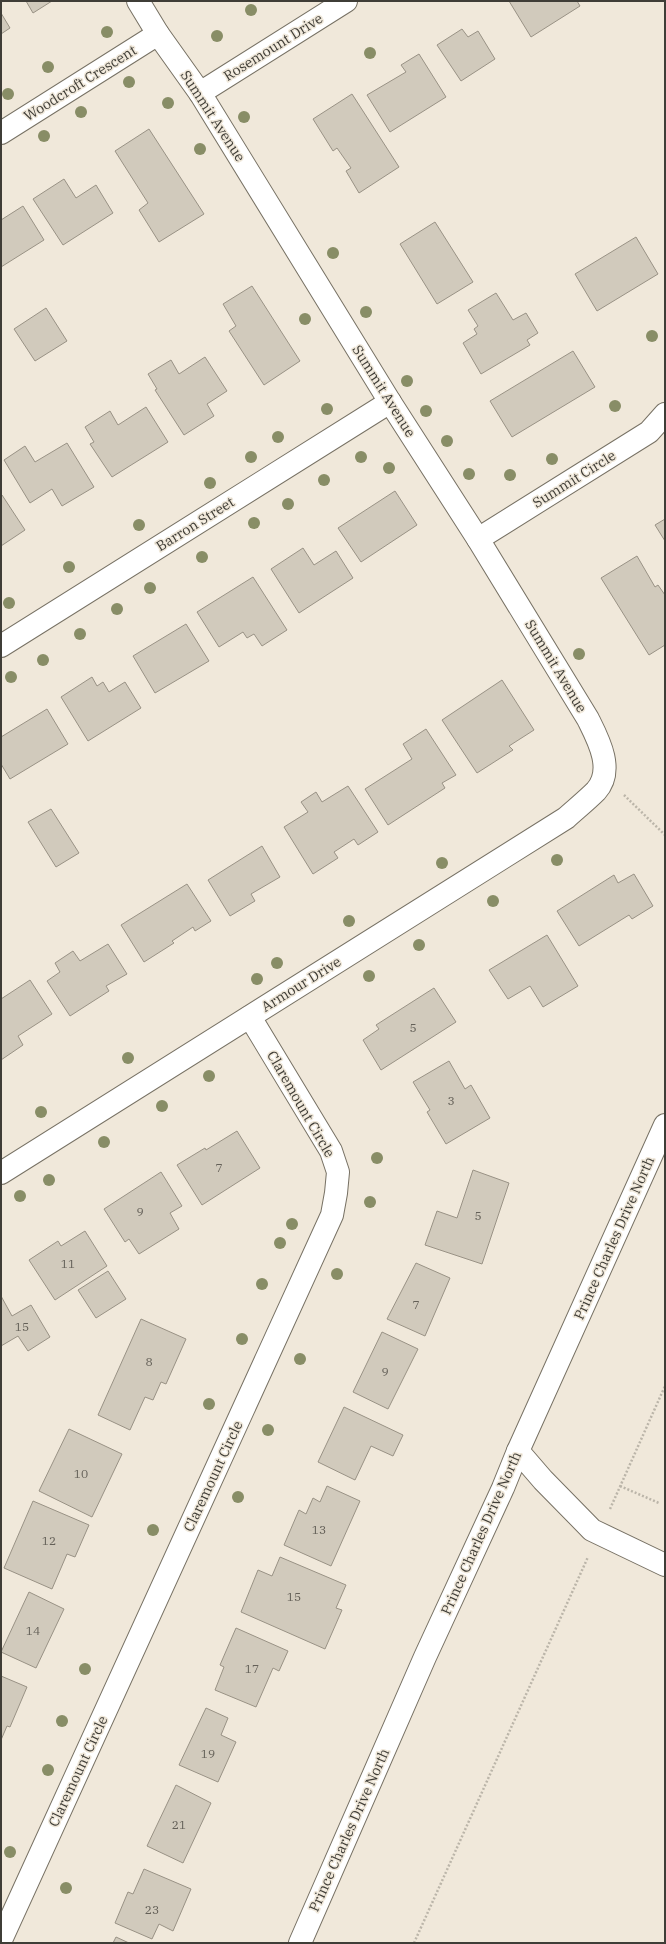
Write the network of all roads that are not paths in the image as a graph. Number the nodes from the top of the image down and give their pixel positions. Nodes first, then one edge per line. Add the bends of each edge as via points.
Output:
1 (138, 1) edge
2 (346, 1) edge
3 (158, 34) junction
4 (200, 93) junction
5 (1, 133) edge
6 (390, 402) junction
7 (665, 414) edge
8 (478, 539) junction
9 (1, 646) edge
10 (600, 782) joint
11 (250, 1017) junction
12 (665, 1125) edge
13 (1, 1173) edge
14 (518, 1451) junction
15 (665, 1566) edge
16 (1, 1940) edge
17 (300, 1943) edge

1 - 3 street, Summit Avenue
2 - 4 street, Rosemount Drive
3 - 4 street, Summit Avenue
3 - 5 street, Woodcroft Crescent
4 - 6 street, Summit Avenue
6 - 8 street, Summit Avenue
6 - 9 street, Barron Street
7 - 8 street, Summit Circle via 649,432
8 - 10 street, Summit Avenue via 588,718 602,748
10 - 11 street, Armour Drive via 566,818
11 - 13 street, Armour Drive
11 - 16 street, Claremount Circle via 331,1151 338,1172 332,1215
12 - 14 street, Prince Charles Drive North
14 - 15 street via 543,1480 596,1531
14 - 17 street, Prince Charles Drive North

